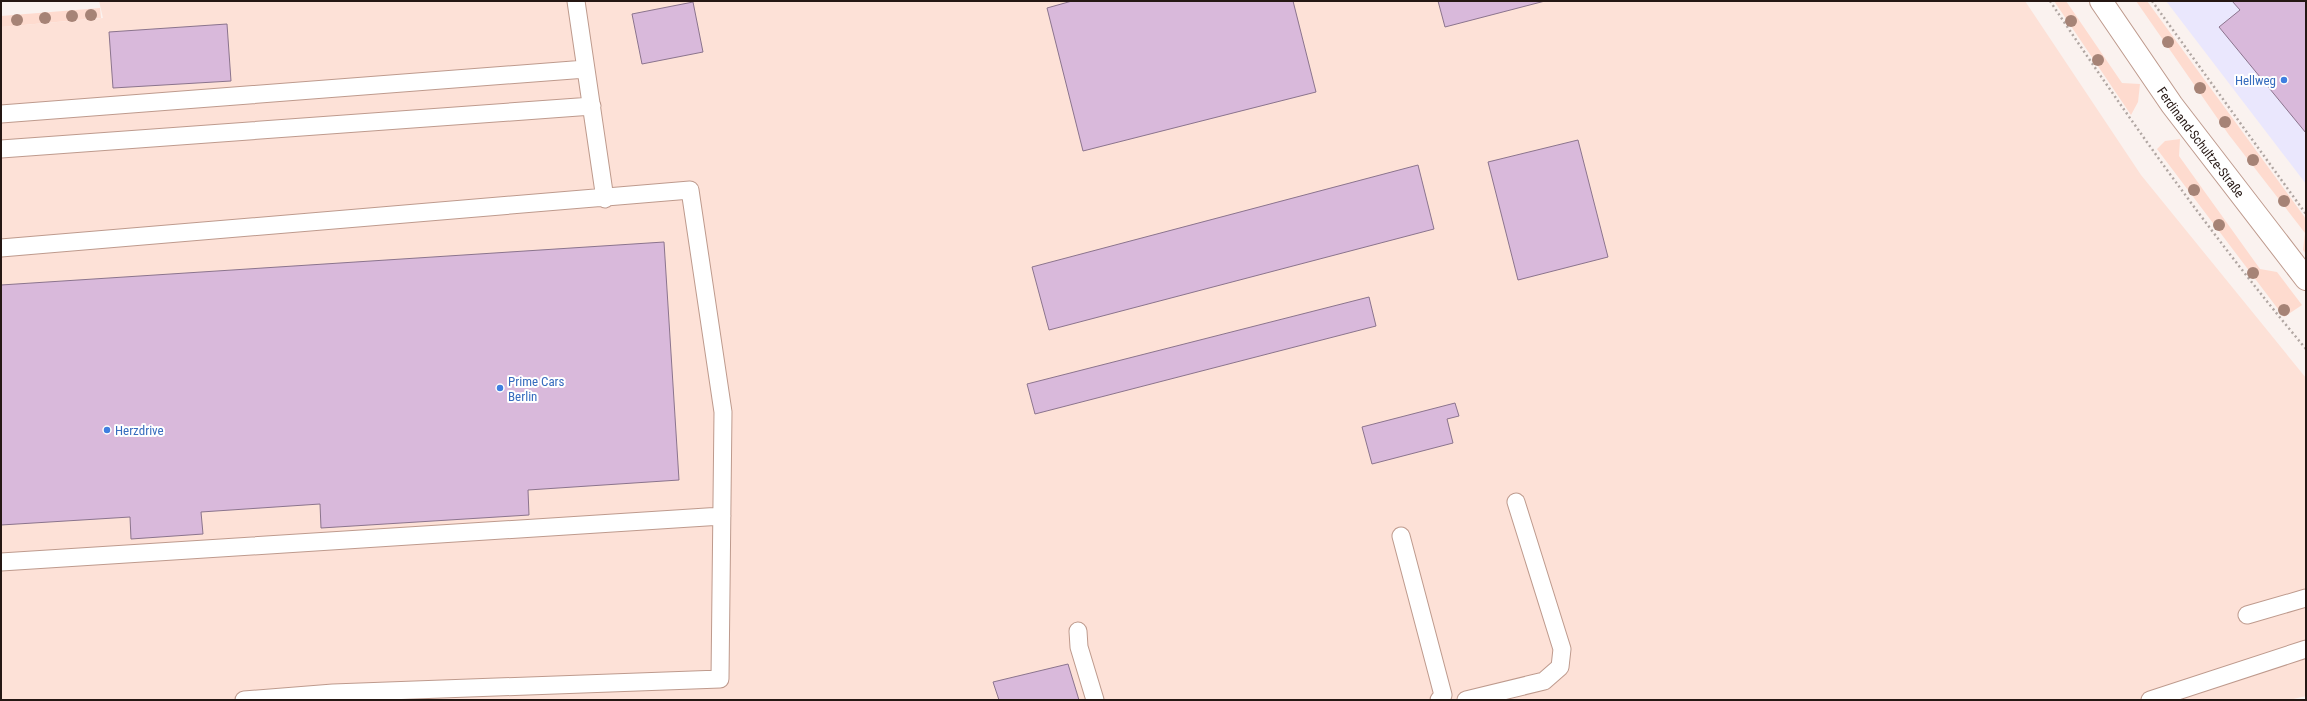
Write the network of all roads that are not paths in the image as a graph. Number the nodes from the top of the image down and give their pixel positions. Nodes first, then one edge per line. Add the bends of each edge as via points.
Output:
1 (576, 1) edge
2 (2101, 1) edge
3 (586, 69) junction
4 (592, 106) junction
5 (1, 114) edge
6 (1, 149) edge
7 (606, 199) junction
8 (1, 248) edge
9 (2306, 279) edge
10 (1516, 502) dead end
11 (722, 516) junction
12 (1401, 536) dead end
13 (1, 562) edge
14 (2306, 598) edge
15 (2247, 615) dead end
16 (1078, 630) dead end
17 (2306, 649) edge
18 (244, 700) edge
19 (1095, 700) edge
20 (1439, 700) edge
21 (1466, 700) edge
22 (2150, 700) edge

1 - 3 lane
2 - 9 street, Ferdinand-Schultze-Straße via 2172,105
3 - 4 lane
3 - 5 lane
4 - 6 lane
4 - 7 lane
7 - 8 lane
7 - 11 lane via 690,190 723,412
10 - 21 lane via 1562,649 1560,667 1544,681
11 - 13 lane
11 - 18 lane via 720,679 333,693
12 - 20 lane via 1443,696
14 - 15 lane
16 - 19 lane via 1079,647
17 - 22 lane

